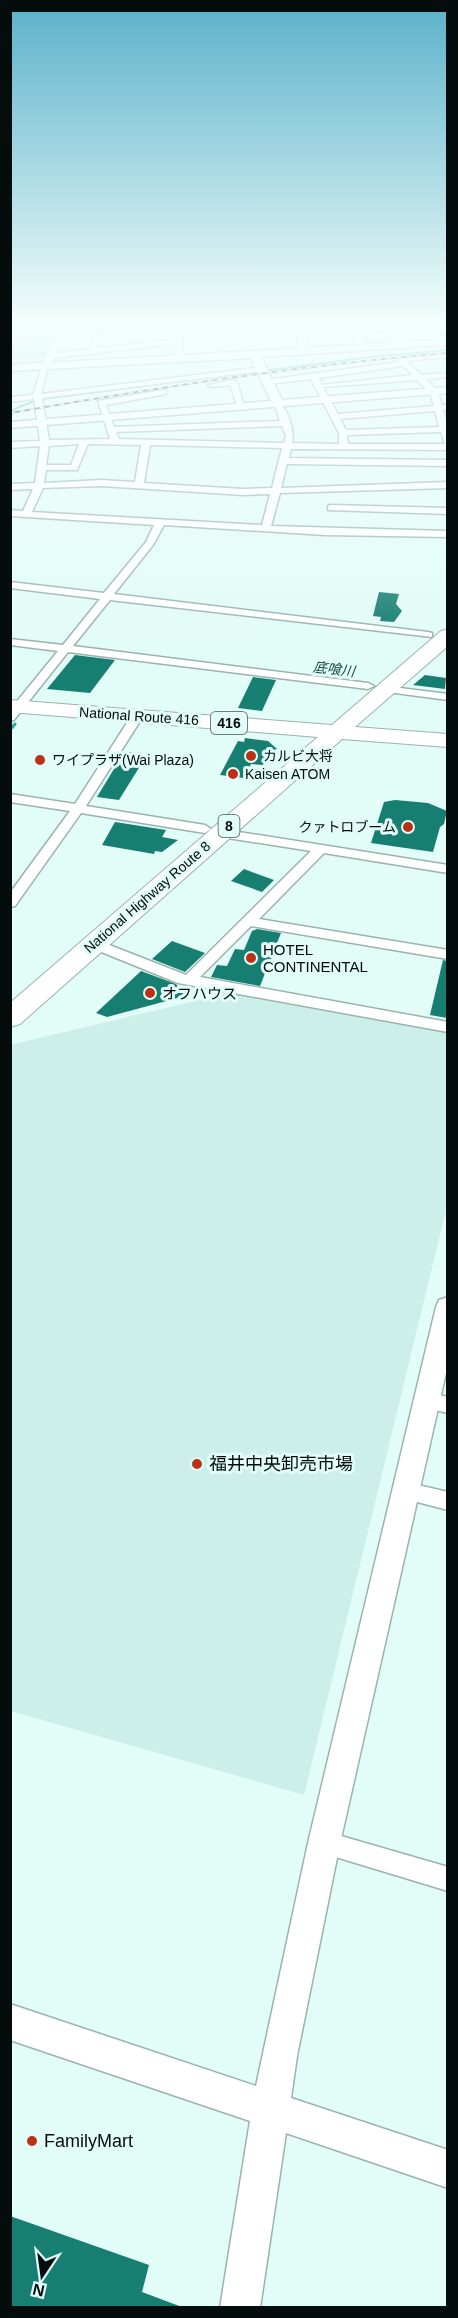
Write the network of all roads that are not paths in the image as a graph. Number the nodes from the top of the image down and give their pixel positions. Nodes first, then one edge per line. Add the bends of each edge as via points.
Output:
1 (44, 428) edge
2 (157, 428) edge
3 (186, 428) edge
4 (288, 428) edge
5 (340, 428) edge
6 (444, 429) joint
7 (111, 430) joint
8 (343, 433) junction
9 (85, 441) junction
10 (115, 441) junction
11 (146, 442) junction
12 (45, 443) junction
13 (184, 444) junction
14 (10, 445) edge
15 (447, 445) edge
16 (287, 446) junction
17 (344, 447) junction
18 (402, 447) junction
19 (284, 461) junction
20 (405, 463) junction
21 (447, 463) edge
22 (41, 468) junction
23 (139, 484) junction
24 (447, 485) edge
25 (39, 486) junction
26 (409, 486) junction
27 (10, 487) edge
28 (276, 491) junction
29 (331, 508) dead end
30 (447, 511) edge
31 (10, 513) edge
32 (27, 513) junction
33 (161, 521) junction
34 (266, 528) junction
35 (447, 534) edge
36 (10, 585) edge
37 (107, 597) junction
38 (447, 618) edge
39 (441, 638) edge
40 (10, 642) edge
41 (65, 649) junction
42 (387, 687) junction
43 (447, 691) edge
44 (447, 697) edge
45 (13, 710) edge
46 (138, 715) junction
47 (328, 731) junction
48 (447, 741) edge
49 (10, 798) edge
50 (78, 809) junction
51 (213, 831) junction
52 (321, 849) junction
53 (447, 869) edge
54 (10, 903) edge
55 (248, 921) junction
56 (94, 944) junction
57 (447, 955) edge
58 (189, 980) junction
59 (10, 998) edge
60 (10, 1018) edge
61 (447, 1027) edge
62 (446, 1319) edge
63 (436, 1402) edge
64 (405, 1491) junction
65 (447, 1502) edge
66 (324, 1843) junction
67 (447, 1879) edge
68 (10, 2022) edge
69 (270, 2110) junction
70 (447, 2169) edge
71 (240, 2307) edge

1 - 12 street
2 - 7 street
3 - 13 street
4 - 16 street
5 - 8 street
6 - 8 street
6 - 15 street
7 - 10 street
8 - 17 street
9 - 10 street
9 - 12 street
9 - 22 street via 74,468
10 - 11 street
11 - 13 street
11 - 23 street
12 - 14 street
12 - 22 street
13 - 16 street
15 - 18 street
16 - 17 street
16 - 19 street
17 - 18 street
18 - 20 street
19 - 20 street
19 - 28 street
20 - 21 street
20 - 26 street
22 - 25 street
23 - 25 street
23 - 28 street
24 - 26 street
25 - 27 street
25 - 32 street
26 - 28 street
28 - 34 street
29 - 30 street
31 - 32 street
32 - 33 street
33 - 34 street
33 - 37 street via 150,543
34 - 35 street
36 - 37 street
37 - 39 street
37 - 41 street
38 - 39 highway, National Highway Route 8 / 8
39 - 42 highway, National Highway Route 8 / 8
40 - 41 street
41 - 42 street
41 - 45 street
42 - 43 street
42 - 44 street
42 - 47 highway, National Highway Route 8 / 8
45 - 46 highway, National Route 416 / 416
46 - 47 highway, National Route 416 / 416
46 - 50 street
47 - 48 highway, National Route 416 / 416
47 - 51 highway, National Highway Route 8 / 8
49 - 50 street
50 - 51 street
50 - 54 street
51 - 52 street
51 - 56 highway, National Highway Route 8 / 8
51 - 59 highway, National Highway Route 8 / 8
52 - 53 street
52 - 55 street
55 - 57 street
55 - 58 street
56 - 58 street
56 - 60 highway, National Highway Route 8 / 8
58 - 61 street
62 - 63 street
63 - 64 street
64 - 65 street
64 - 66 street
66 - 67 street
66 - 69 street
68 - 69 street
69 - 70 street
69 - 71 street

